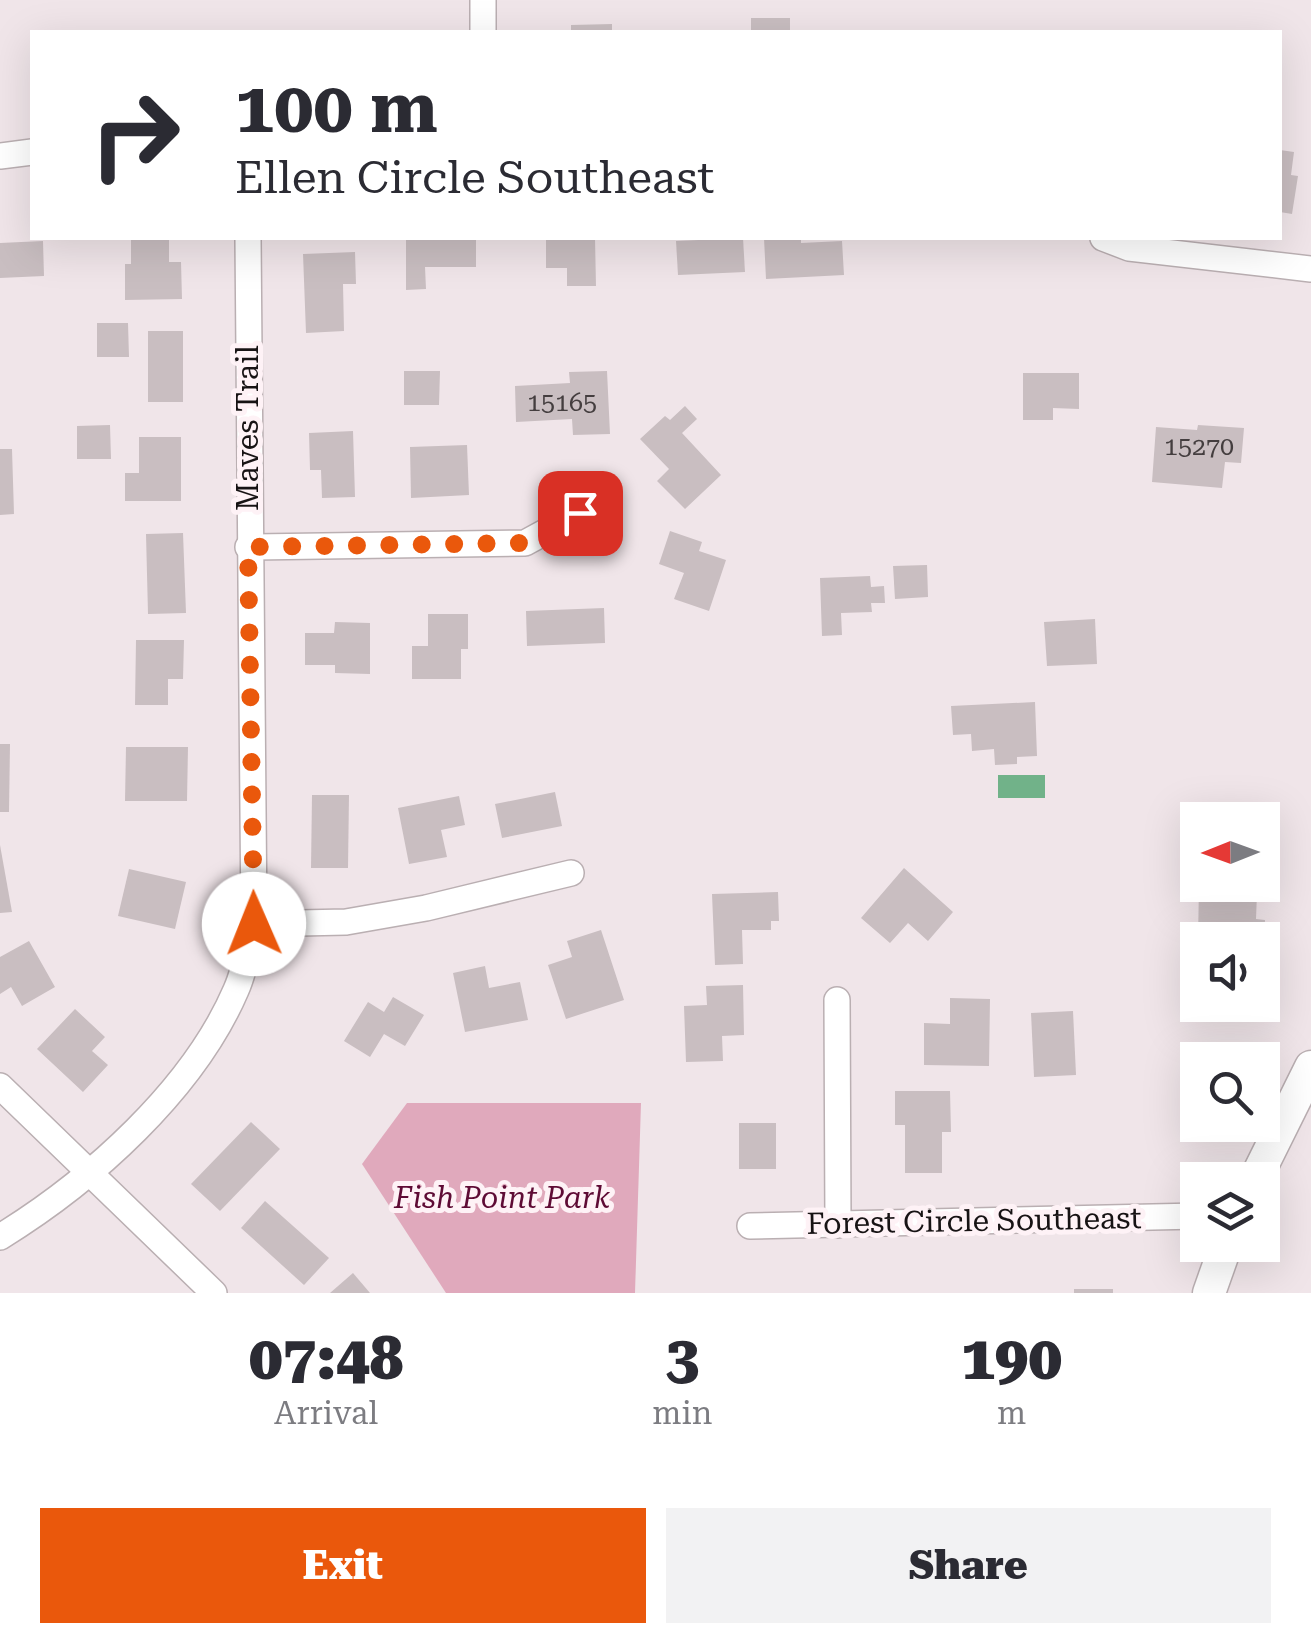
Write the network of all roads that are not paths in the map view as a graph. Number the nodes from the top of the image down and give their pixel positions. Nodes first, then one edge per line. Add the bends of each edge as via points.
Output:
1 (483, 0) edge
2 (483, 30) edge
3 (30, 152) edge
4 (0, 156) edge
5 (248, 240) edge
6 (1108, 240) edge
7 (1311, 269) edge
8 (580, 513) dead end
9 (248, 547) junction
10 (572, 872) dead end
11 (254, 924) junction
12 (837, 1000) dead end
13 (1311, 1067) edge
14 (0, 1086) edge
15 (1264, 1162) edge
16 (90, 1175) junction
17 (1180, 1216) edge
18 (838, 1225) junction
19 (750, 1226) dead end
20 (0, 1237) edge
21 (1220, 1262) edge
22 (214, 1293) edge
23 (1209, 1293) edge

1 - 2 street
3 - 4 street
5 - 9 street, Maves Trail
6 - 7 street
8 - 9 street via 525,543
9 - 11 street, Maves Trail
10 - 11 street via 346,922
11 - 16 street, Maves Trail via 237,989 196,1064
12 - 18 street
13 - 15 street
14 - 16 street
16 - 20 street, Maves Trail
16 - 22 street
17 - 18 street, Forest Circle Southeast
18 - 19 street, Forest Circle Southeast
21 - 23 street

